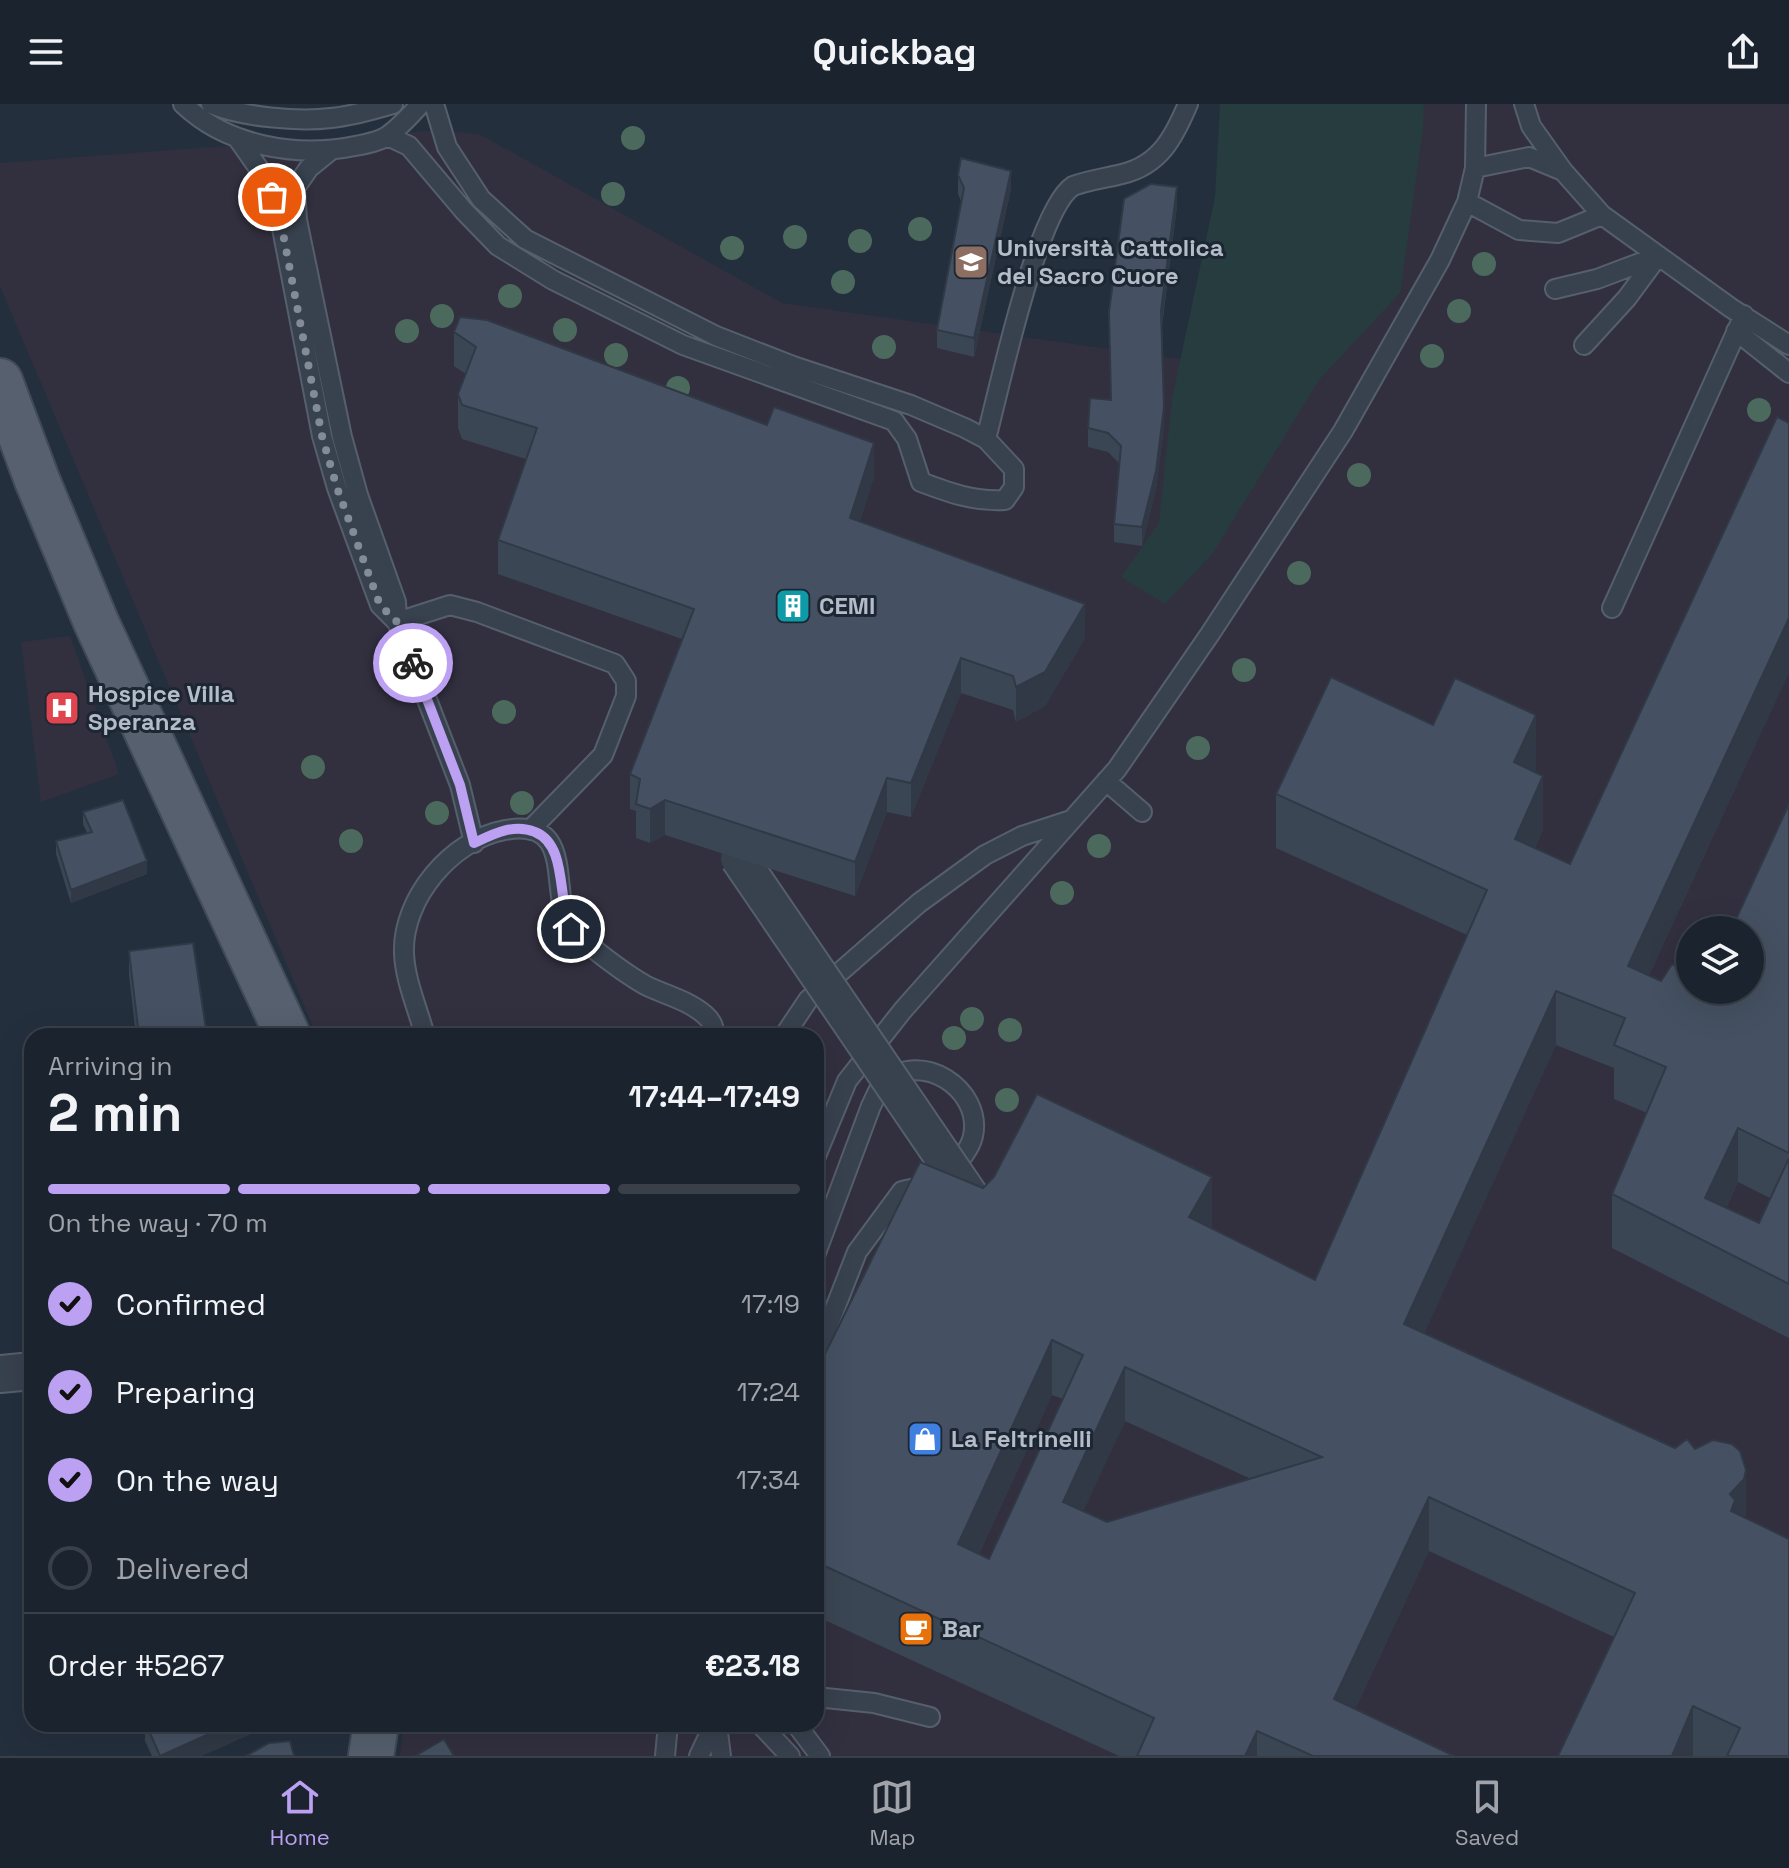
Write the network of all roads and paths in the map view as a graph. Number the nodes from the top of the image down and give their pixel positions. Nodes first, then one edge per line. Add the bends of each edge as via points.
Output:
1 (183, 104) edge
2 (211, 104) edge
3 (393, 104) edge
4 (421, 104) edge
5 (434, 104) edge
6 (1188, 104) edge
7 (1476, 104) edge
8 (1524, 104) edge
9 (350, 110) edge
10 (388, 136) junction
11 (238, 139) junction
12 (330, 151) junction
13 (1475, 168) junction
14 (1563, 171) junction
15 (1467, 202) junction
16 (1602, 215) junction
17 (1658, 256) junction
18 (1555, 289) dead end
19 (1740, 323) junction
20 (1584, 345) dead end
21 (1789, 345) edge
22 (1789, 373) edge
23 (0, 381) edge
24 (10, 439) edge
25 (986, 439) junction
26 (1612, 608) dead end
27 (397, 622) junction
28 (1106, 781) junction
29 (1142, 812) dead end
30 (1073, 819) junction
31 (530, 830) junction
32 (474, 843) junction
33 (739, 858) edge
34 (284, 1028) edge
35 (423, 1028) edge
36 (713, 1028) edge
37 (789, 1028) edge
38 (824, 1137) edge
39 (994, 1231) edge
40 (824, 1232) edge
41 (824, 1337) edge
42 (24, 1372) edge
43 (0, 1374) edge
44 (824, 1698) edge
45 (930, 1717) dead end
46 (375, 1732) edge
47 (667, 1732) edge
48 (711, 1732) edge
49 (716, 1732) edge
50 (768, 1732) edge
51 (802, 1732) edge
52 (371, 1756) edge
53 (665, 1756) edge
54 (699, 1756) edge
55 (721, 1756) edge
56 (790, 1756) edge
57 (820, 1756) edge

1 - 11 lane via 203,123
2 - 9 lane via 319,119
3 - 9 lane
4 - 10 lane
5 - 25 lane via 447,147 481,199 525,239 716,336 911,405
6 - 25 lane via 1156,159 1135,171 1073,186 1054,207 1037,248
7 - 13 lane
8 - 14 lane via 1531,126
10 - 12 lane
10 - 25 lane via 409,146 498,246 553,280 683,345 894,421 907,439 921,482 956,495 1005,500 1014,487 1014,469
11 - 12 lane via 281,149
11 - 27 lane via 264,176 280,218 337,488 380,605
12 - 27 lane via 295,188 297,220 342,437 396,602
13 - 14 lane via 1529,157
13 - 15 lane
14 - 16 lane
15 - 16 lane via 1519,230 1558,233
15 - 28 lane via 1343,431
16 - 17 lane
17 - 18 lane
17 - 19 lane
17 - 20 lane
19 - 21 lane
19 - 22 lane
19 - 26 lane
23 - 24 main road
24 - 34 main road
27 - 31 lane via 450,605 615,664 623,673 625,705 603,755
27 - 32 lane via 460,785
28 - 29 lane
28 - 30 lane
30 - 37 lane via 985,855 919,903 808,1000
30 - 38 lane via 847,1081
31 - 32 lane via 500,831
31 - 36 lane via 546,838 554,850 571,929 622,970 702,1013
32 - 35 lane via 425,887 406,936 406,968
33 - 39 street, bridge
40 - 41 lane via 881,1086 898,1075 921,1071 946,1078 960,1089 974,1118 970,1144 939,1183 902,1191 857,1252
42 - 43 street
44 - 45 lane
46 - 52 main road
47 - 53 lane
48 - 54 lane
49 - 55 lane
50 - 56 lane
51 - 57 lane

